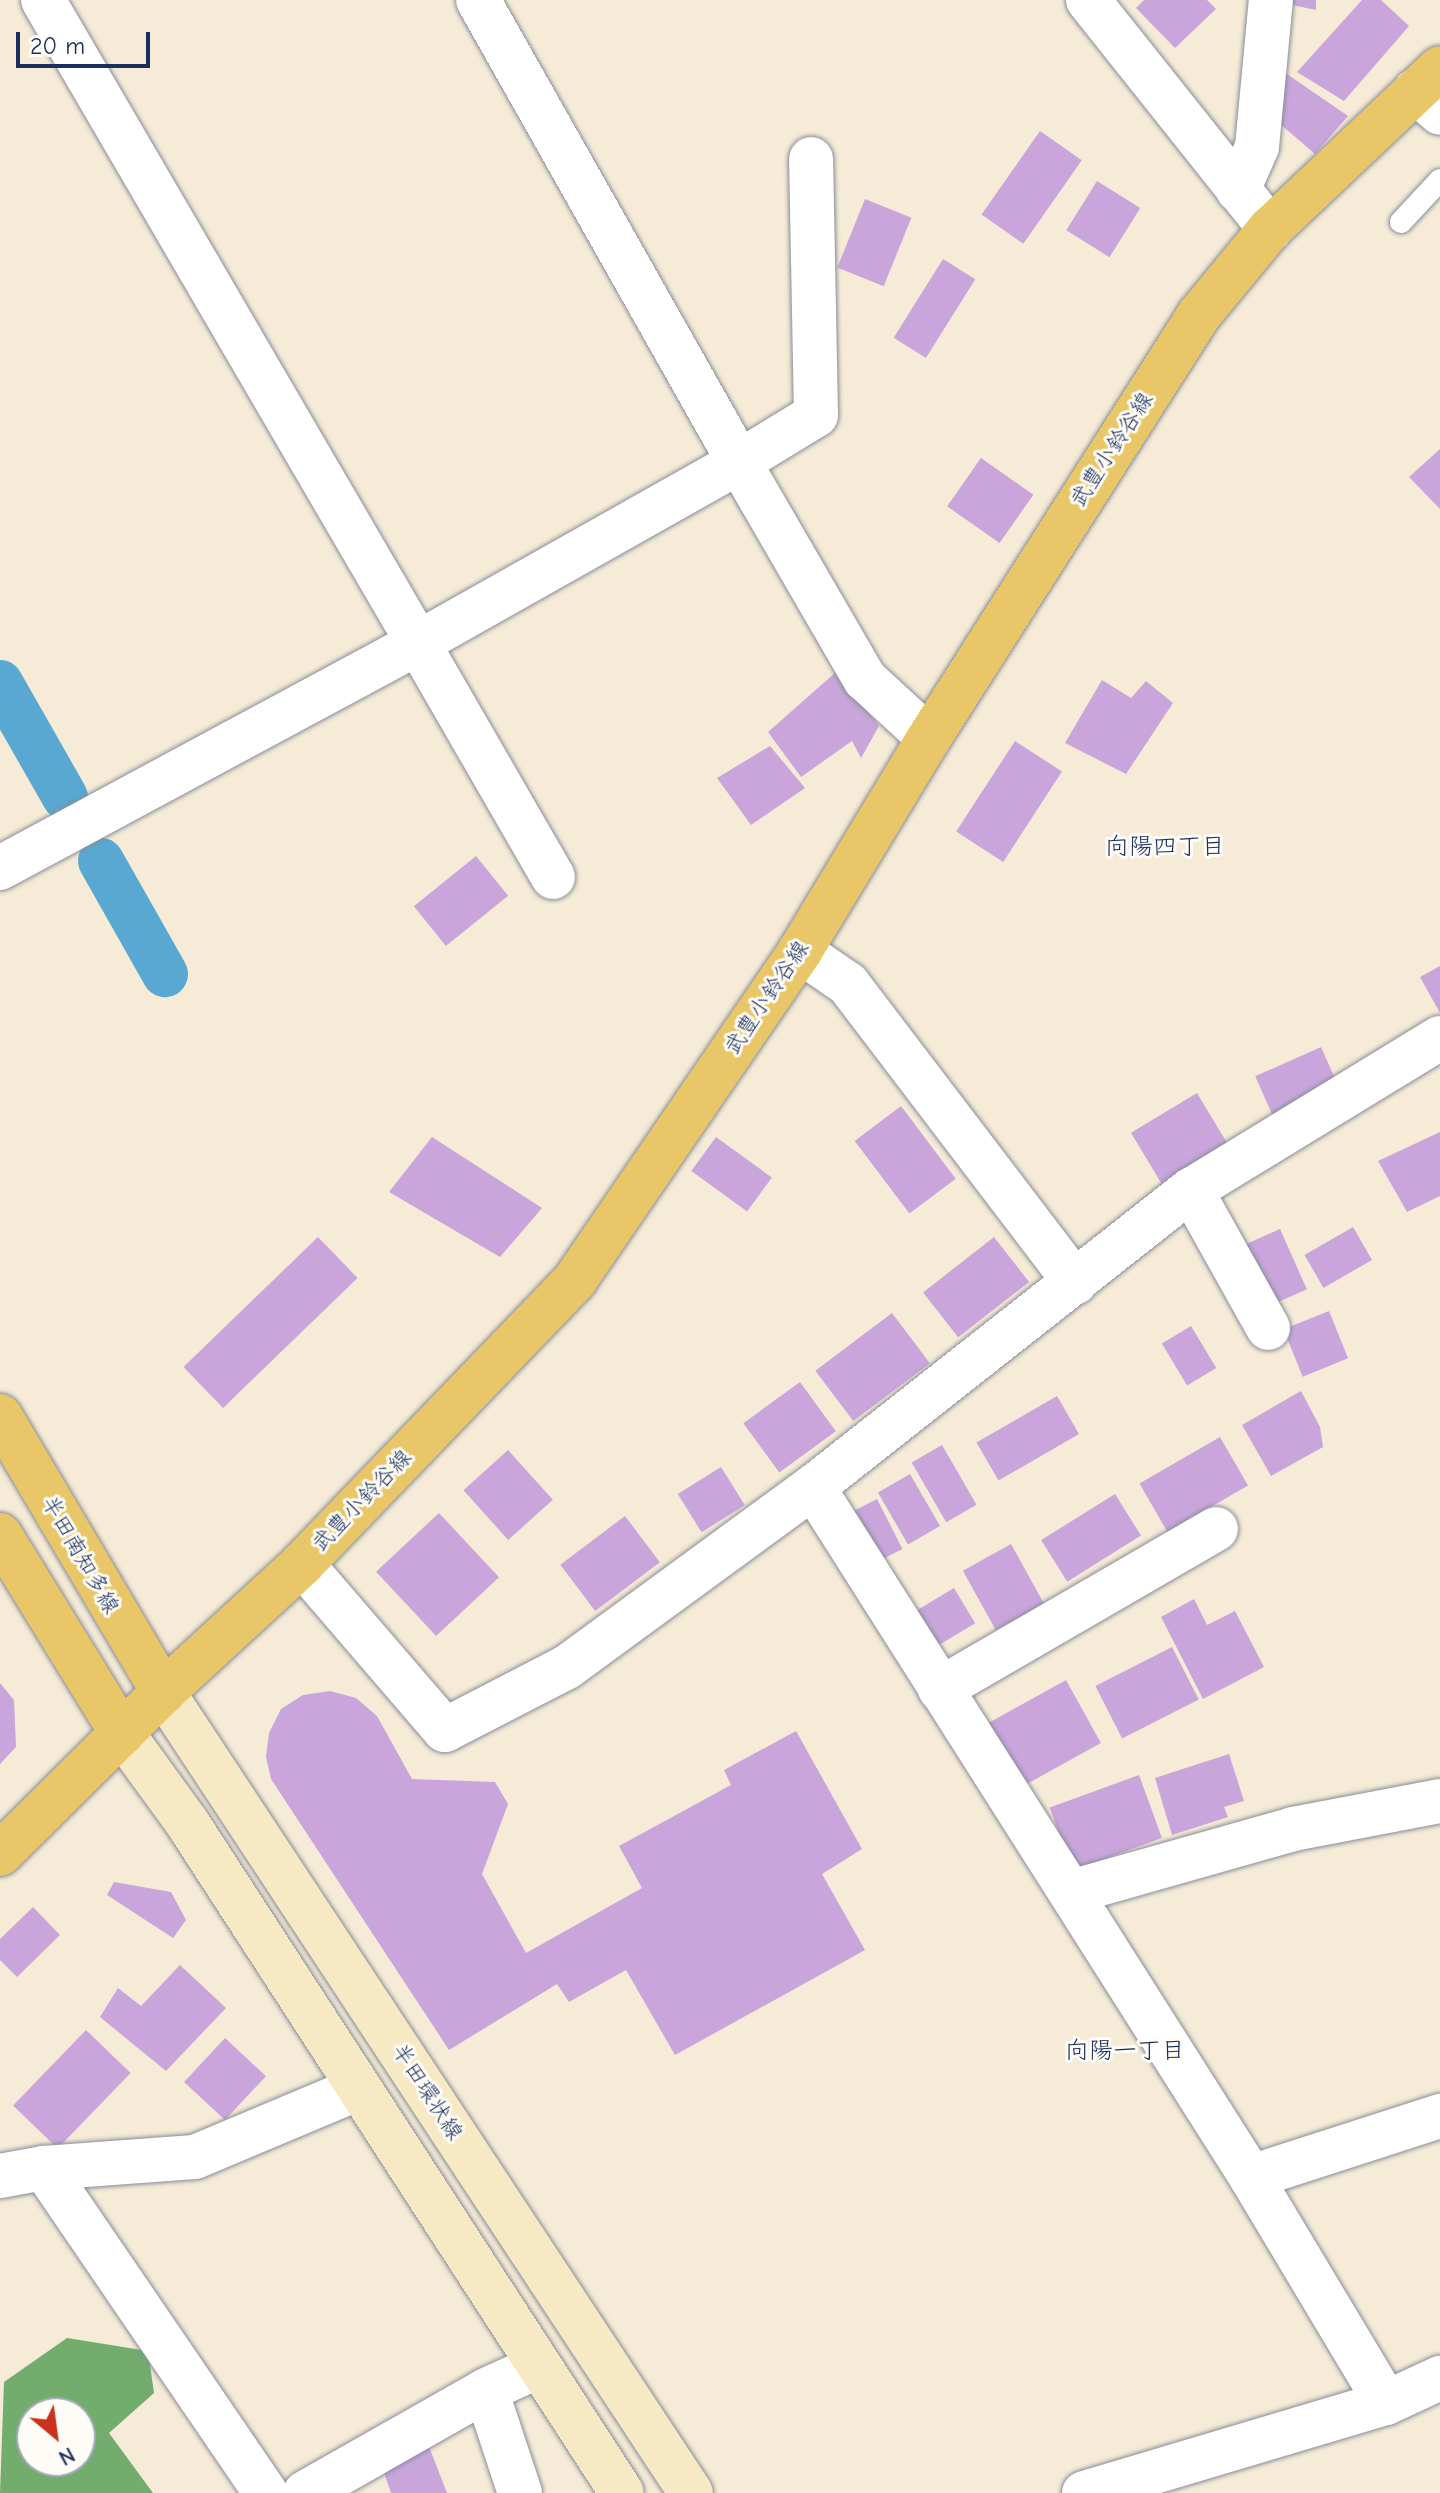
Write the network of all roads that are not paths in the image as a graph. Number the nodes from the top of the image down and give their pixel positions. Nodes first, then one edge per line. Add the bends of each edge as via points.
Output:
1 (43, 0) edge
2 (478, 0) edge
3 (1088, 0) edge
4 (1271, 0) edge
5 (1432, 91) edge
6 (811, 159) dead end
7 (1440, 180) edge
8 (1238, 190) junction
9 (1401, 222) dead end
10 (1270, 229) junction
11 (739, 462) junction
12 (418, 643) junction
13 (929, 738) junction
14 (0, 868) edge
15 (553, 877) dead end
16 (800, 951) junction
17 (1440, 1038) edge
18 (1191, 1190) junction
19 (1075, 1282) junction
20 (1268, 1328) dead end
21 (0, 1416) edge
22 (813, 1487) junction
23 (1216, 1529) dead end
24 (0, 1535) edge
25 (302, 1564) junction
26 (940, 1689) junction
27 (163, 1692) junction
28 (122, 1733) junction
29 (1440, 1801) edge
30 (0, 1854) edge
31 (1071, 1892) junction
32 (357, 2089) junction
33 (1440, 2116) edge
34 (44, 2168) junction
35 (0, 2176) edge
36 (1251, 2177) junction
37 (537, 2367) junction
38 (1440, 2378) edge
39 (486, 2390) junction
40 (1386, 2403) junction
41 (266, 2493) edge
42 (305, 2493) edge
43 (520, 2493) edge
44 (622, 2493) edge
45 (691, 2493) edge
46 (1084, 2493) edge

1 - 12 street
2 - 11 street
3 - 8 street
4 - 8 street via 1257,147
5 - 10 main road, 武豊小鈴谷線
6 - 11 street via 816,415
7 - 9 lane
8 - 10 street
10 - 13 main road, 武豊小鈴谷線 via 1199,315
11 - 12 street
11 - 13 street via 865,679
12 - 14 street
12 - 15 street
13 - 16 main road, 武豊小鈴谷線
16 - 19 street via 848,984
16 - 25 main road, 武豊小鈴谷線 via 575,1280
17 - 18 street
18 - 19 street
18 - 20 street
19 - 22 street
21 - 27 main road, 半田南知多線
22 - 25 street via 567,1667 445,1730
22 - 26 street
23 - 26 street
24 - 28 main road
25 - 27 main road, 武豊小鈴谷線
26 - 31 street
27 - 28 main road, 武豊小鈴谷線
27 - 45 main road, 半田環状線
28 - 30 main road, 武豊小鈴谷線
28 - 32 main road via 188,1824
29 - 31 street via 1293,1829
31 - 36 street
32 - 34 street via 195,2157
32 - 37 main road
33 - 36 street
34 - 35 street
34 - 41 street
36 - 40 street
37 - 39 street
37 - 44 main road
38 - 40 street
39 - 42 street
39 - 43 street
40 - 46 street

